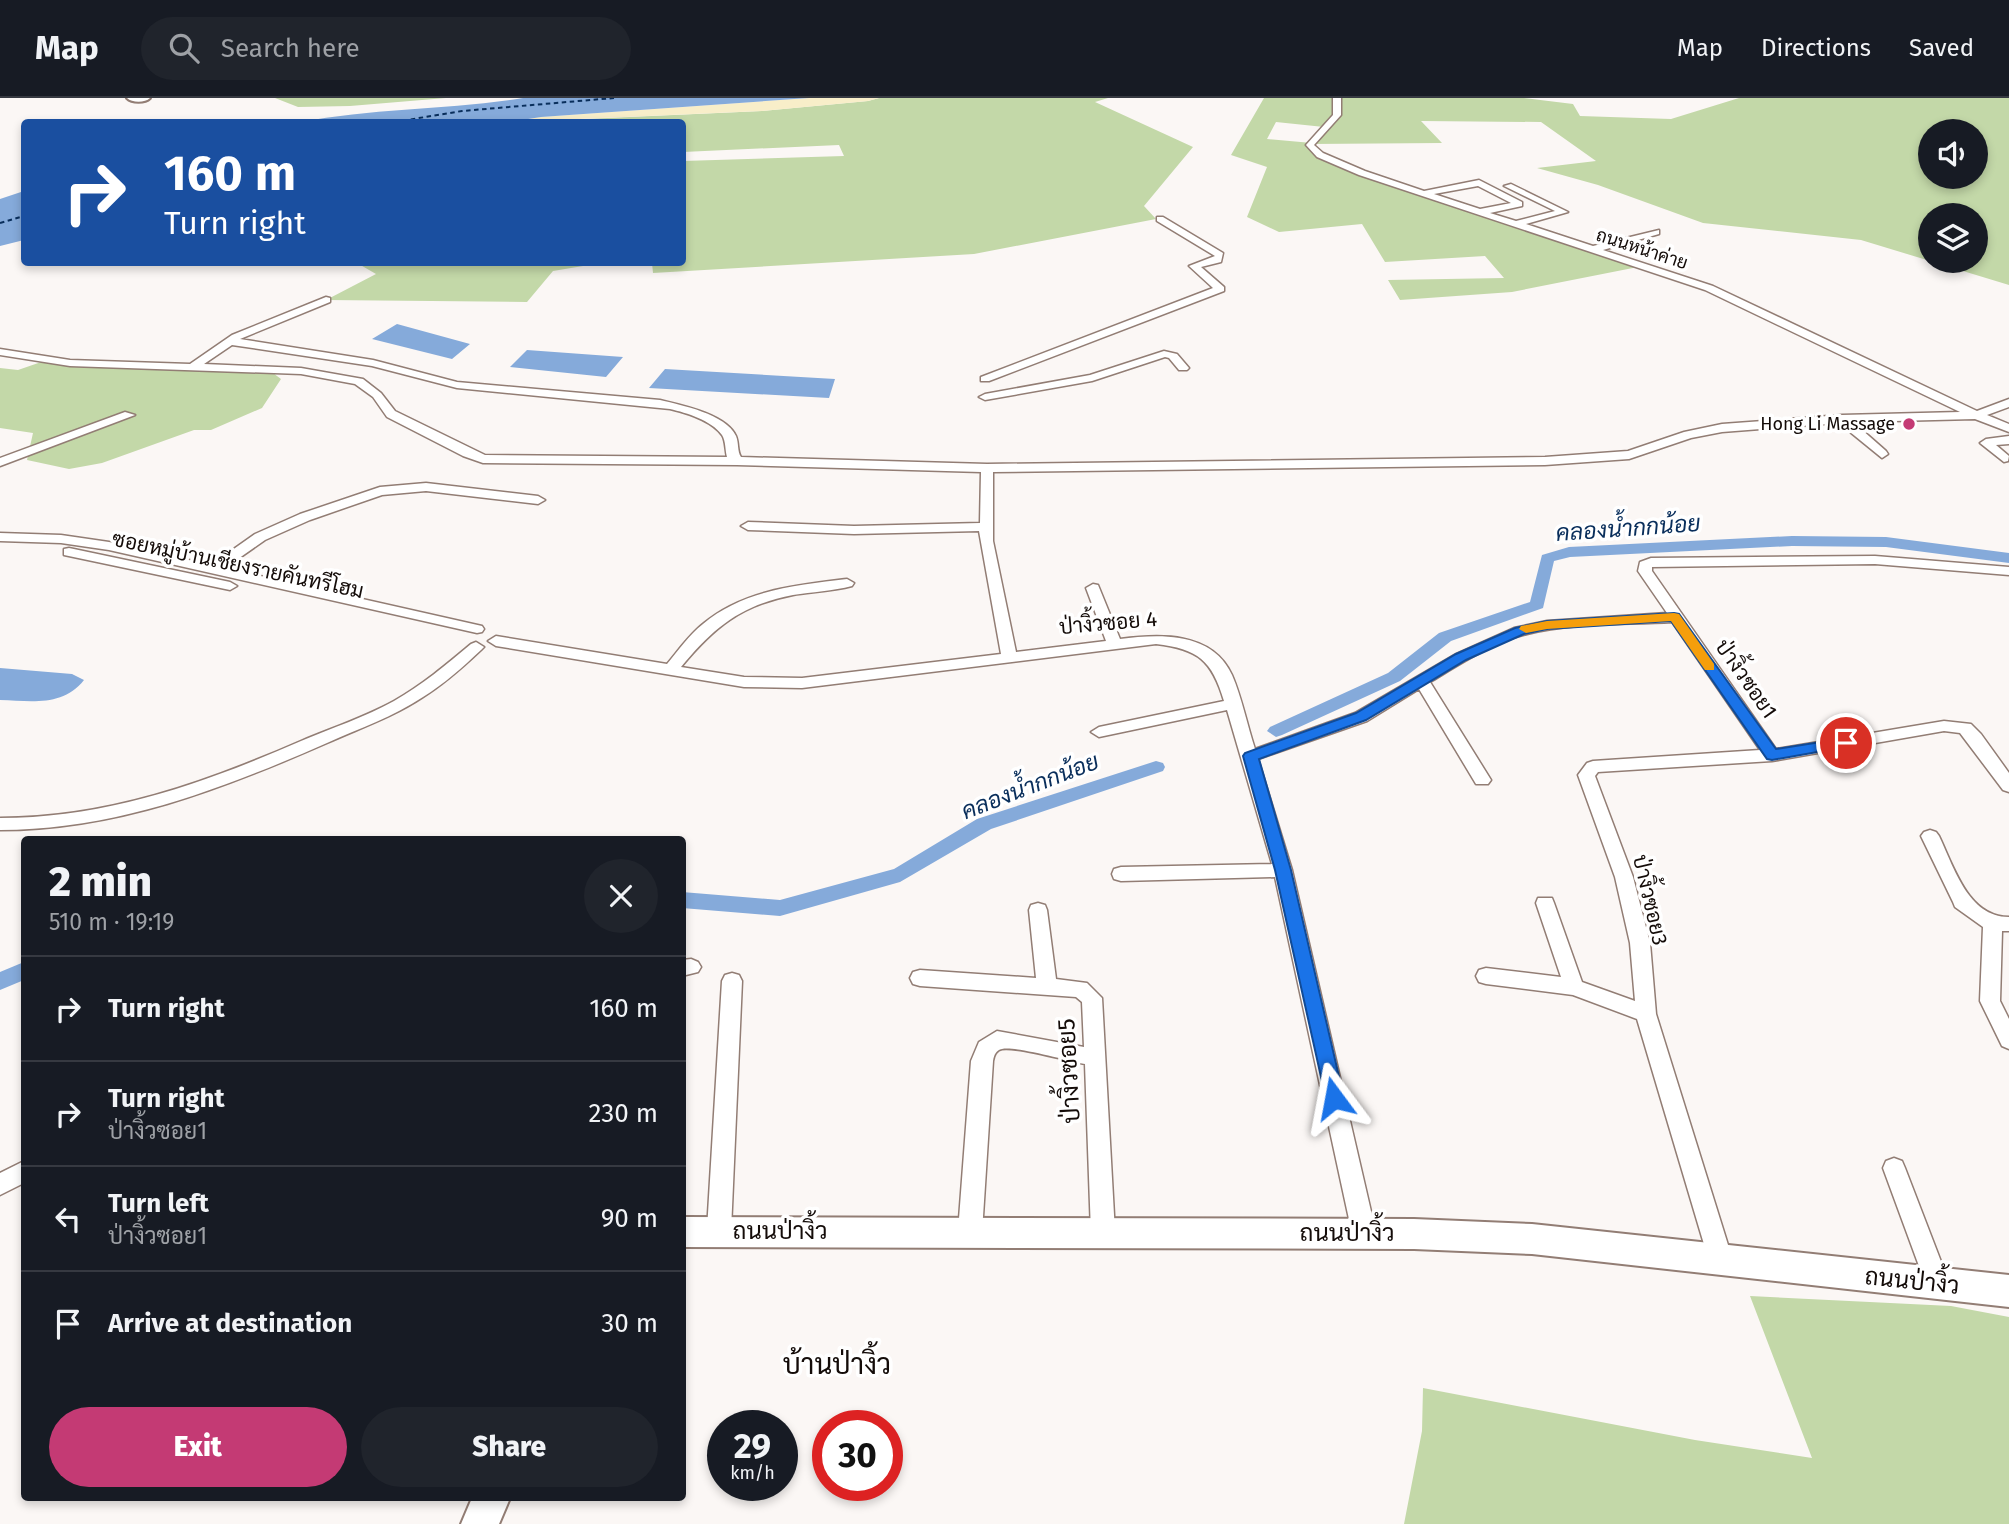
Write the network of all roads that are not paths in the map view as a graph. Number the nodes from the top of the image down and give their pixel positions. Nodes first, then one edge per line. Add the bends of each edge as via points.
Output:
1 (132, 98) edge
2 (145, 98) edge
3 (1337, 98) edge
4 (1493, 179) dead end
5 (1424, 194) junction
6 (1480, 212) junction
7 (1160, 219) dead end
8 (1515, 224) junction
9 (1656, 232) dead end
10 (1591, 250) junction
11 (326, 300) dead end
12 (229, 341) junction
13 (0, 352) edge
14 (1183, 368) dead end
15 (190, 369) junction
16 (985, 379) dead end
17 (985, 397) dead end
18 (2009, 403) edge
19 (129, 415) dead end
20 (1976, 415) junction
21 (1842, 419) junction
22 (2009, 428) edge
23 (2009, 440) edge
24 (1882, 454) dead end
25 (2004, 458) dead end
26 (737, 461) junction
27 (0, 462) edge
28 (987, 468) junction
29 (538, 500) dead end
30 (748, 526) dead end
31 (986, 527) junction
32 (0, 537) edge
33 (0, 547) edge
34 (213, 570) junction
35 (2009, 571) edge
36 (846, 583) dead end
37 (1093, 588) dead end
38 (1674, 617) junction
39 (473, 638) junction
40 (1114, 643) junction
41 (1009, 656) junction
42 (672, 668) junction
43 (1422, 681) junction
44 (1233, 704) junction
45 (1099, 732) dead end
46 (1772, 755) junction
47 (1251, 756) junction
48 (1482, 780) dead end
49 (2009, 786) edge
50 (0, 824) edge
51 (1930, 836) dead end
52 (1283, 870) junction
53 (1121, 874) dead end
54 (1545, 903) dead end
55 (1038, 910) dead end
56 (2001, 924) edge
57 (1486, 976) dead end
58 (920, 978) dead end
59 (732, 981) dead end
60 (1047, 987) junction
61 (1574, 988) junction
62 (1646, 1014) junction
63 (2009, 1040) edge
64 (1096, 1058) junction
65 (1894, 1168) dead end
66 (21, 1173) edge
67 (0, 1185) edge
68 (719, 1230) junction
69 (686, 1232) edge
70 (970, 1232) junction
71 (1103, 1233) junction
72 (1364, 1233) junction
73 (1721, 1261) junction
74 (1938, 1284) junction
75 (2009, 1292) edge
76 (490, 1501) edge
77 (480, 1524) edge

1 - 2 street
3 - 5 street, ถนนหน้าค่าย via 1337,115 1310,145 1338,163
4 - 8 street via 1564,212
5 - 6 street, ถนนหน้าค่าย
5 - 6 street via 1479,183 1519,204
6 - 8 street, ถนนหน้าค่าย
7 - 16 street via 1220,255 1218,260 1194,266 1220,289
8 - 10 street, ถนนหน้าค่าย
9 - 10 street
10 - 20 street, ถนนหน้าค่าย via 1709,288
11 - 12 street
12 - 15 street
12 - 26 street via 373,363 457,385 682,408 725,430
13 - 15 street via 70,363
14 - 17 street via 1164,354 1092,378
15 - 26 street via 300,371 359,381 391,414 483,458
18 - 20 street
19 - 27 street
20 - 21 street
20 - 22 street, ถนนหน้าค่าย
21 - 24 street
21 - 28 street via 1722,428 1610,458 1304,467
23 - 25 street via 1986,443
26 - 28 street
28 - 31 street
29 - 34 street via 426,486 380,491 260,537
30 - 31 street via 854,530
31 - 41 street
32 - 34 street via 109,546
33 - 39 street, ซอยหมู่บ้านเชียงรายคันทรีโฮม via 86,554
34 - 39 street
35 - 38 street, ป่างิ้วซอย1 via 1923,561 1651,562 1645,571
36 - 42 street via 771,594 736,607 707,628
37 - 40 street
38 - 43 street via 1547,625 1520,631 1469,653
38 - 46 street, ป่างิ้วซอย1
39 - 42 street, ป่างิ้วซอย 4 via 497,629 500,636 496,641
39 - 50 street via 409,700 263,764 174,796 79,820
40 - 41 street, ป่างิ้วซอย 4
40 - 44 street, ป่างิ้วซอย 4 via 1156,639 1207,652 1224,674
41 - 42 street, ป่างิ้วซอย 4 via 802,683 744,682
43 - 47 street via 1361,717
43 - 48 street
44 - 45 street
44 - 47 street, ป่างิ้วซอย 4
46 - 49 street via 1944,726 1965,729 1975,738
46 - 62 street, ป่างิ้วซอย3 via 1593,766 1586,775 1624,877 1640,943
47 - 52 street, ป่างิ้วซอย 4
51 - 56 street via 1962,902
52 - 53 street
52 - 72 street, ป่างิ้วซอย 4
54 - 61 street
55 - 60 street
56 - 63 street via 1990,1001
57 - 61 street
58 - 60 street, ป่างิ้วซอย5
59 - 68 street
60 - 64 street, ป่างิ้วซอย5 via 1080,989 1092,998
61 - 62 street
62 - 73 street, ป่างิ้วซอย3
64 - 70 street via 1013,1041 997,1040 985,1048
64 - 71 street, ป่างิ้วซอย5
65 - 74 street
66 - 67 street
68 - 69 street, ถนนป่างิ้ว
68 - 70 street, ถนนป่างิ้ว
70 - 71 street, ถนนป่างิ้ว
71 - 72 street, ถนนป่างิ้ว
72 - 73 street, ถนนป่างิ้ว via 1532,1239
73 - 74 street, ถนนป่างิ้ว
74 - 75 street, ถนนป่างิ้ว
76 - 77 street

